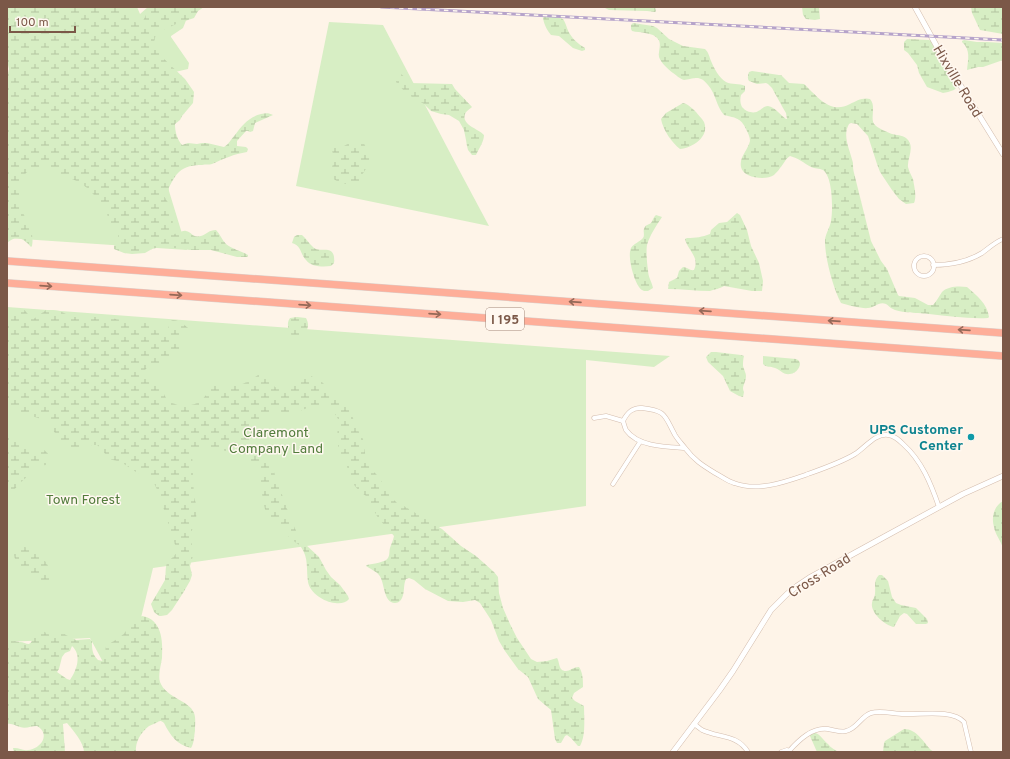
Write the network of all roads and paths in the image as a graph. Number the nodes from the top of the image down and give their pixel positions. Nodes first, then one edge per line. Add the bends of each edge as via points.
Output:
1 (916, 7) edge
2 (1003, 154) edge
3 (1003, 239) edge
4 (7, 260) edge
5 (934, 265) junction
6 (7, 283) edge
7 (1003, 333) edge
8 (1003, 356) edge
9 (594, 418) dead end
10 (623, 421) junction
11 (640, 442) junction
12 (685, 448) junction
13 (1003, 476) edge
14 (613, 484) dead end
15 (940, 507) junction
16 (694, 724) junction
17 (672, 752) edge
18 (748, 752) edge
19 (781, 752) edge
20 (790, 752) edge
21 (972, 752) edge

1 - 2 street, Hixville Road
3 - 5 street via 964,262
7 -> 4 highway, I 195
5 - 5 street via 930,258 923,256 916,259 914,266 917,273 924,275 931,272
6 -> 8 highway, I 195
9 - 10 street via 606,416
10 - 11 street via 626,430
10 - 12 street via 626,413 637,407 661,412
11 - 12 street
11 - 14 street
12 - 15 street via 702,465 726,479 748,486 760,486 780,483 823,469 856,454 876,438 890,435 917,459
13 - 15 street, Cross Road
15 - 16 street, Cross Road via 809,578 787,594 771,610 733,671
16 - 17 street, Cross Road
16 - 18 street via 711,733 734,739
19 - 20 street
20 - 21 street via 796,743 815,730 847,731 866,715 885,712 939,714 961,719

